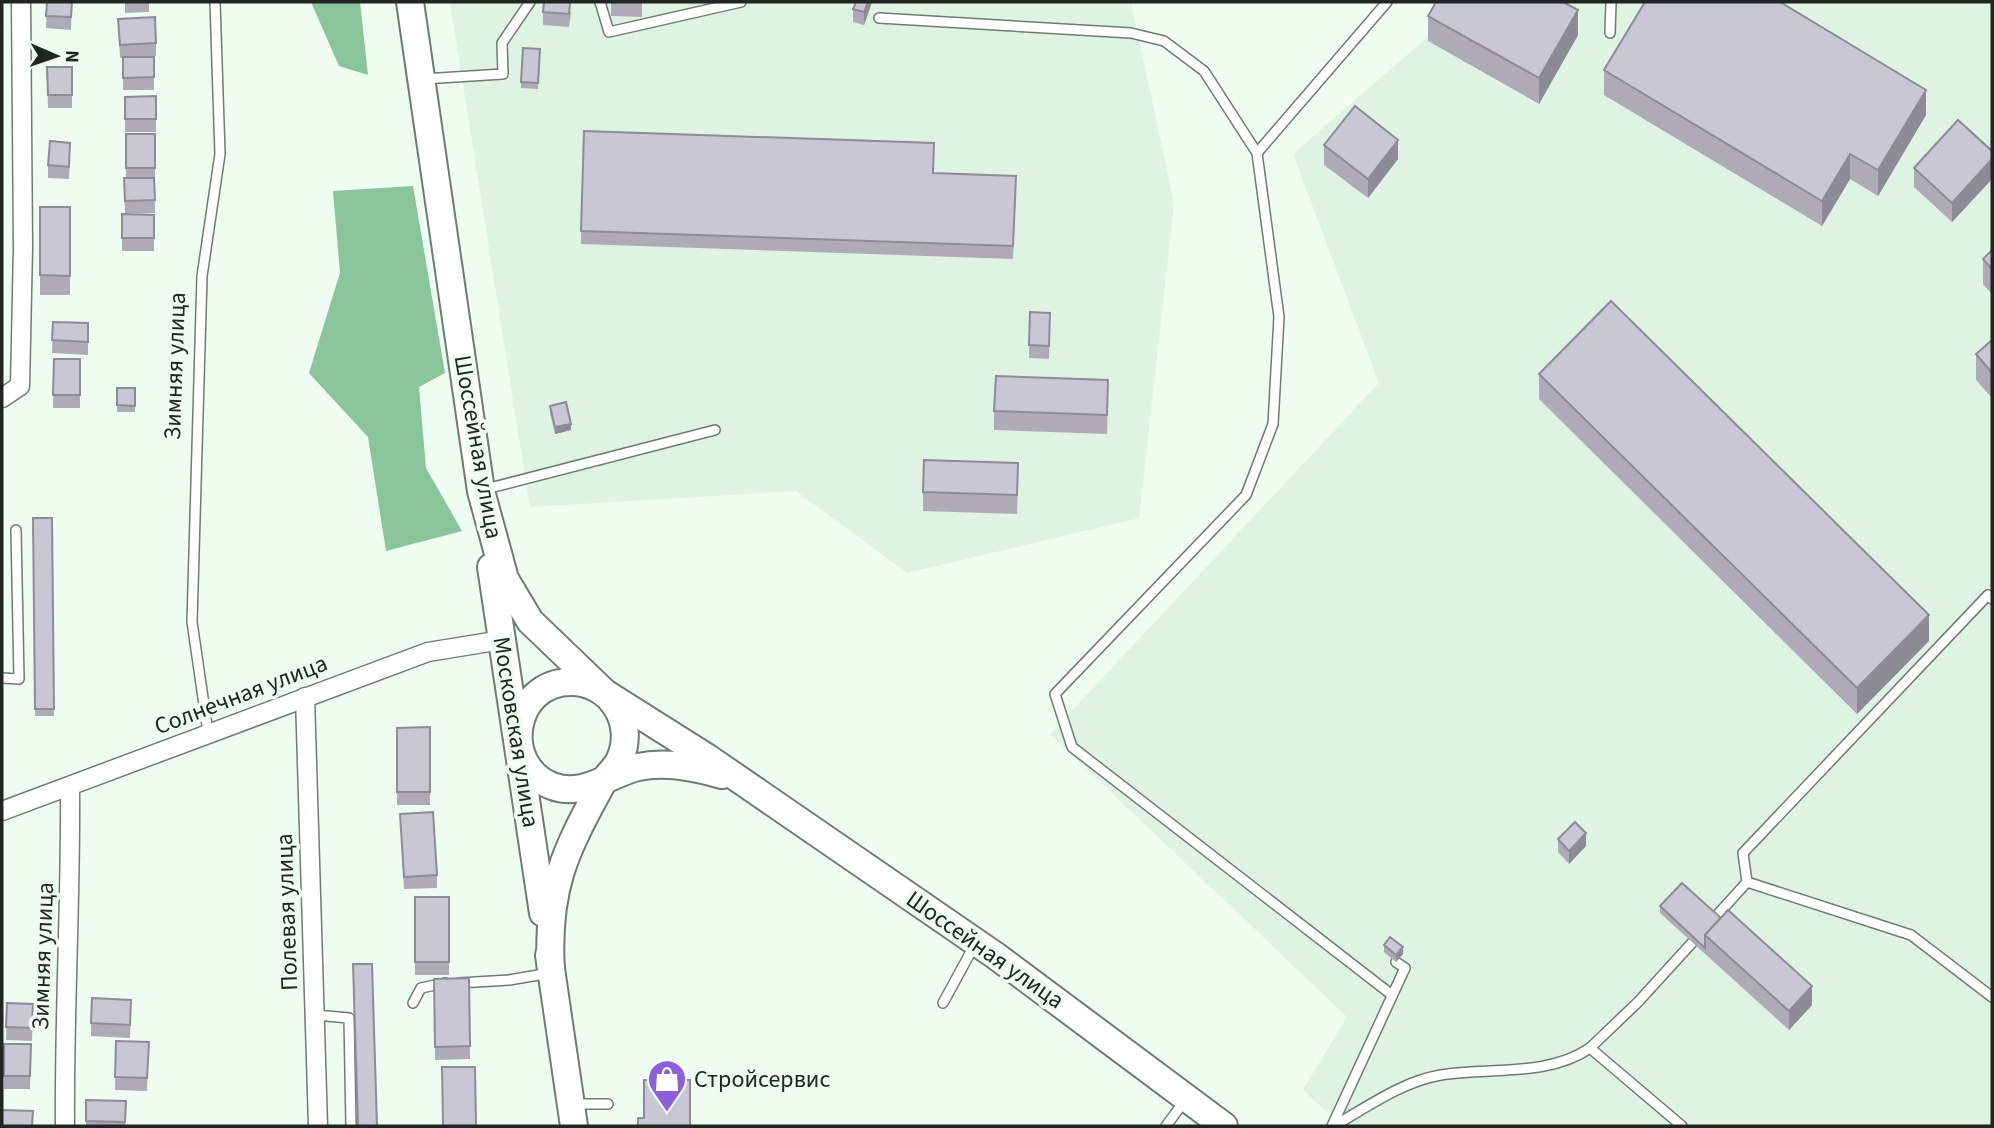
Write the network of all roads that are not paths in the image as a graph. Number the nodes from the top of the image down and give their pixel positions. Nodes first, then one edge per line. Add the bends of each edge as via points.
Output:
1 (21, 2) edge
2 (215, 2) edge
3 (411, 2) edge
4 (530, 2) edge
5 (600, 2) edge
6 (740, 2) edge
7 (1387, 2) edge
8 (1611, 2) edge
9 (879, 18) dead end
10 (1609, 33) dead end
11 (422, 79) junction
12 (1257, 152) junction
13 (2, 398) edge
14 (715, 430) dead end
15 (481, 491) junction
16 (16, 530) dead end
17 (1992, 598) edge
18 (502, 640) junction
19 (2, 678) edge
20 (605, 693) junction
21 (304, 696) junction
22 (208, 732) junction
23 (518, 743) junction
24 (605, 778) junction
25 (740, 781) junction
26 (70, 788) junction
27 (2, 811) edge
28 (1747, 882) junction
29 (976, 942) junction
30 (1396, 962) edge
31 (551, 972) junction
32 (1392, 995) junction
33 (1992, 998) edge
34 (413, 1003) dead end
35 (943, 1003) dead end
36 (315, 1015) junction
37 (1590, 1048) junction
38 (1187, 1098) junction
39 (608, 1104) dead end
40 (572, 1115) edge
41 (65, 1126) edge
42 (318, 1126) edge
43 (352, 1126) edge
44 (1166, 1126) edge
45 (1224, 1126) edge
46 (1333, 1126) edge
47 (1682, 1126) edge

1 - 13 street via 20,386
2 - 22 lane, Зимняя улица via 220,154 202,276 192,622
3 - 11 main road, Шоссейная улица
4 - 11 lane via 502,43 503,74
5 - 6 lane via 609,32
7 - 12 lane
8 - 10 lane
9 - 12 lane via 1130,33 1164,41 1205,71
11 - 15 main road, Шоссейная улица
12 - 32 lane via 1279,317 1273,424 1246,495 1055,694 1072,747
14 - 15 lane
15 - 18 main road, Московская улица
15 - 20 main road, Шоссейная улица via 496,553 516,601 530,621
16 - 19 lane via 19,679
17 - 28 lane via 1988,595 1743,853
18 - 21 street, Солнечная улица via 428,652
18 - 23 main road, Московская улица
20 - 23 main road via 579,682 551,686 539,693 522,715
20 - 24 main road, Московская улица via 621,713 626,739 618,764
20 - 25 main road, Шоссейная улица
21 - 22 street, Солнечная улица
21 - 36 street, Полевая улица
22 - 26 street, Солнечная улица
23 - 24 main road via 533,773 555,788 582,789
23 - 31 main road, Московская улица
24 - 25 main road, Шоссейная улица via 663,765 706,770
24 - 31 main road, Московская улица via 573,835 555,882 549,936
25 - 29 main road, Шоссейная улица
26 - 27 street, Солнечная улица
26 - 41 street, Зимняя улица
28 - 33 lane via 1911,935
28 - 37 lane
29 - 35 lane
29 - 38 main road, Шоссейная улица
30 - 32 lane via 1405,968
31 - 34 lane via 509,980 429,984
31 - 40 main road, Московская улица
32 - 46 lane
36 - 42 street, Полевая улица
36 - 43 lane via 349,1018
37 - 46 lane via 1544,1066 1439,1075 1394,1091
37 - 47 lane
38 - 44 lane
38 - 45 main road, Шоссейная улица
39 - 40 lane

